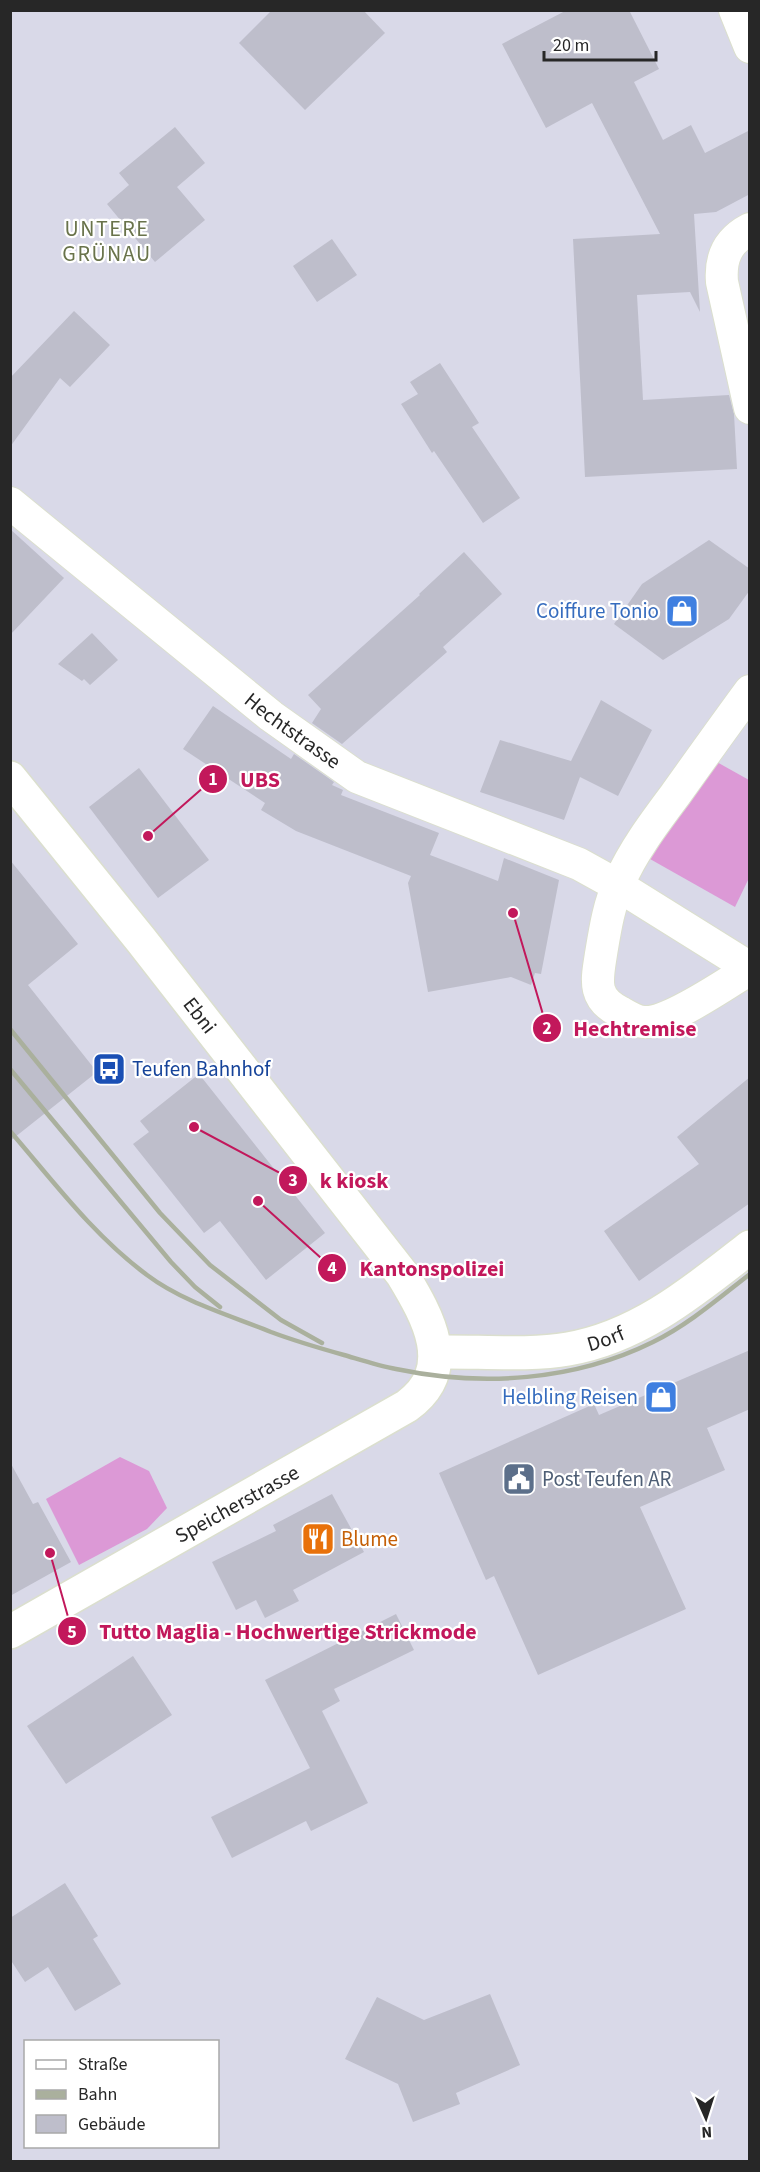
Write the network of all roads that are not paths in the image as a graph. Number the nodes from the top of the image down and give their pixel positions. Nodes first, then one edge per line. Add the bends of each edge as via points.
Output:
1 (735, 10) edge
2 (750, 47) edge
3 (750, 230) edge
4 (750, 408) edge
5 (10, 503) edge
6 (750, 691) edge
7 (10, 778) edge
8 (618, 885) junction
9 (750, 969) edge
10 (750, 1247) edge
11 (435, 1352) junction
12 (10, 1632) edge

1 - 2 street
3 - 4 street via 730,246 721,267
5 - 8 street, Hechtstrasse via 271,716 357,777 579,864
6 - 8 street, Hechtstrasse via 634,851
7 - 11 main road, Ebni via 402,1274 427,1321
8 - 9 street, Hechtstrasse
8 - 9 street, Hechtstrasse via 606,924 598,978 598,990 609,1006 634,1020 653,1021 710,995
10 - 11 main road, Dorf via 655,1317 593,1344 565,1350
11 - 12 main road, Speicherstrasse via 432,1376 421,1395 407,1406

